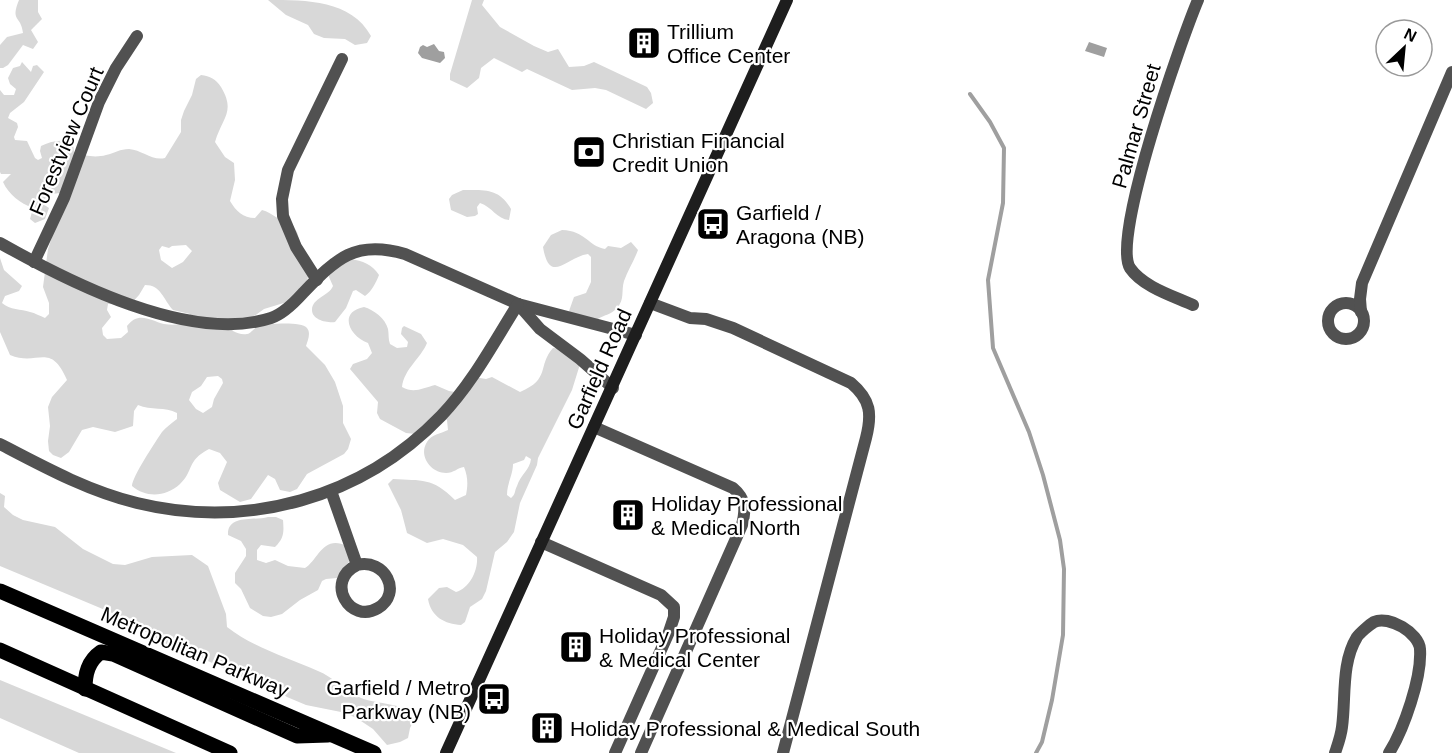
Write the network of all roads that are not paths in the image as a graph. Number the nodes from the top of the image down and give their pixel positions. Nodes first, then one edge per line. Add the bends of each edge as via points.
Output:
1 (787, 0) edge
2 (1198, 0) edge
3 (137, 36) dead end
4 (342, 58) dead end
5 (1452, 72) edge
6 (0, 243) edge
7 (34, 262) junction
8 (317, 280) junction
9 (1362, 283) junction
10 (650, 303) junction
11 (518, 304) junction
12 (1341, 304) junction
13 (1192, 305) dead end
14 (1361, 312) junction
15 (636, 335) junction
16 (613, 388) junction
17 (594, 427) junction
18 (0, 444) edge
19 (331, 491) junction
20 (541, 542) junction
21 (357, 565) junction
22 (0, 591) edge
23 (0, 650) edge
24 (85, 689) junction
25 (334, 735) junction
26 (230, 753) edge
27 (374, 753) edge
28 (446, 753) edge
29 (615, 753) edge
30 (641, 753) edge
31 (783, 753) edge
32 (1335, 753) edge
33 (1389, 753) edge

1 - 10 main road, Garfield Road
2 - 13 street, Palmar Street via 1175,59 1137,189 1128,239 1130,267 1144,281
3 - 7 street, Forestview Court via 99,102 64,198
4 - 8 street via 288,170 282,199 296,247
5 - 9 street
6 - 7 street
7 - 8 street via 139,308 232,325 274,317
8 - 11 street via 353,252 386,248
9 - 12 street
9 - 14 street
10 - 15 main road, Garfield Road
10 - 31 street via 733,328 851,383 867,402 870,419 866,438
11 - 15 street
11 - 16 street via 540,329
11 - 19 street via 442,415 398,455
12 - 14 street via 1353,305
12 - 14 street via 1329,316 1330,328 1337,336 1348,339 1358,334 1364,324
15 - 16 main road, Garfield Road
16 - 17 main road, Garfield Road
17 - 20 main road, Garfield Road
17 - 30 street via 733,488 744,502 742,525
18 - 19 street via 66,478 136,503 170,510 238,512 279,506
19 - 21 street
20 - 28 main road, Garfield Road
20 - 29 street via 661,595 674,607 669,632
21 - 21 street via 343,578 343,597 351,608 371,611 387,598 387,577 371,564
22 - 25 main road, Metropolitan Parkway
23 - 24 main road
24 - 25 main road via 91,662 101,652 113,654 297,736
24 - 26 main road
25 - 27 main road, Metropolitan Parkway
32 - 33 street via 1342,729 1348,659 1358,636 1375,622 1387,621 1403,628 1420,646 1420,666 1402,730

